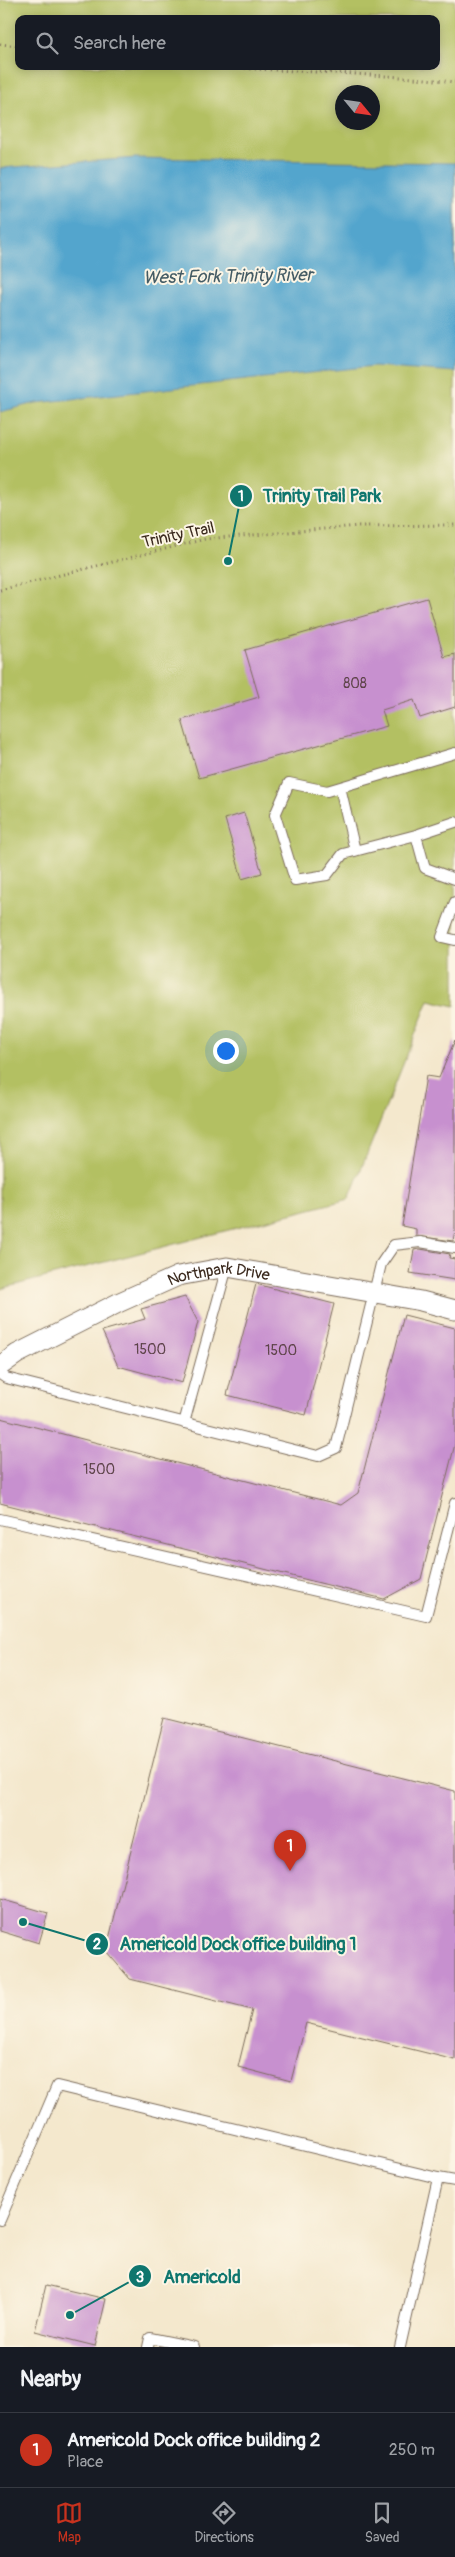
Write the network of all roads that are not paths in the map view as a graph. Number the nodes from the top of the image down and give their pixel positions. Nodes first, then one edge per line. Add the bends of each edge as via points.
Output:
1 (455, 754) edge
2 (340, 787) junction
3 (455, 822) edge
4 (416, 835) junction
5 (355, 851) junction
6 (455, 879) edge
7 (455, 902) edge
8 (455, 940) edge
9 (455, 1248) edge
10 (227, 1267) junction
11 (374, 1293) junction
12 (455, 1310) edge
13 (0, 1366) edge
14 (0, 1374) edge
15 (184, 1423) junction
16 (455, 1502) edge
17 (0, 1519) edge
18 (438, 2178) junction
19 (455, 2181) edge
20 (0, 2220) edge
21 (148, 2347) edge
22 (194, 2347) edge
23 (400, 2347) edge

1 - 2 lane
2 - 5 lane
2 - 5 lane via 327,791 289,783 275,815 295,880 327,874 343,854
3 - 4 lane
4 - 5 lane
4 - 6 lane via 425,868
7 - 8 lane via 442,937
9 - 11 lane via 420,1242 394,1245 381,1264
10 - 11 street, Northpark Drive
10 - 13 street, Northpark Drive via 178,1276 17,1354
10 - 15 lane
11 - 12 street, Northpark Drive
11 - 15 lane via 336,1448 318,1456
14 - 15 lane
16 - 17 lane via 426,1616
18 - 19 lane
18 - 20 lane via 57,2086
18 - 23 lane
21 - 22 lane via 150,2338

